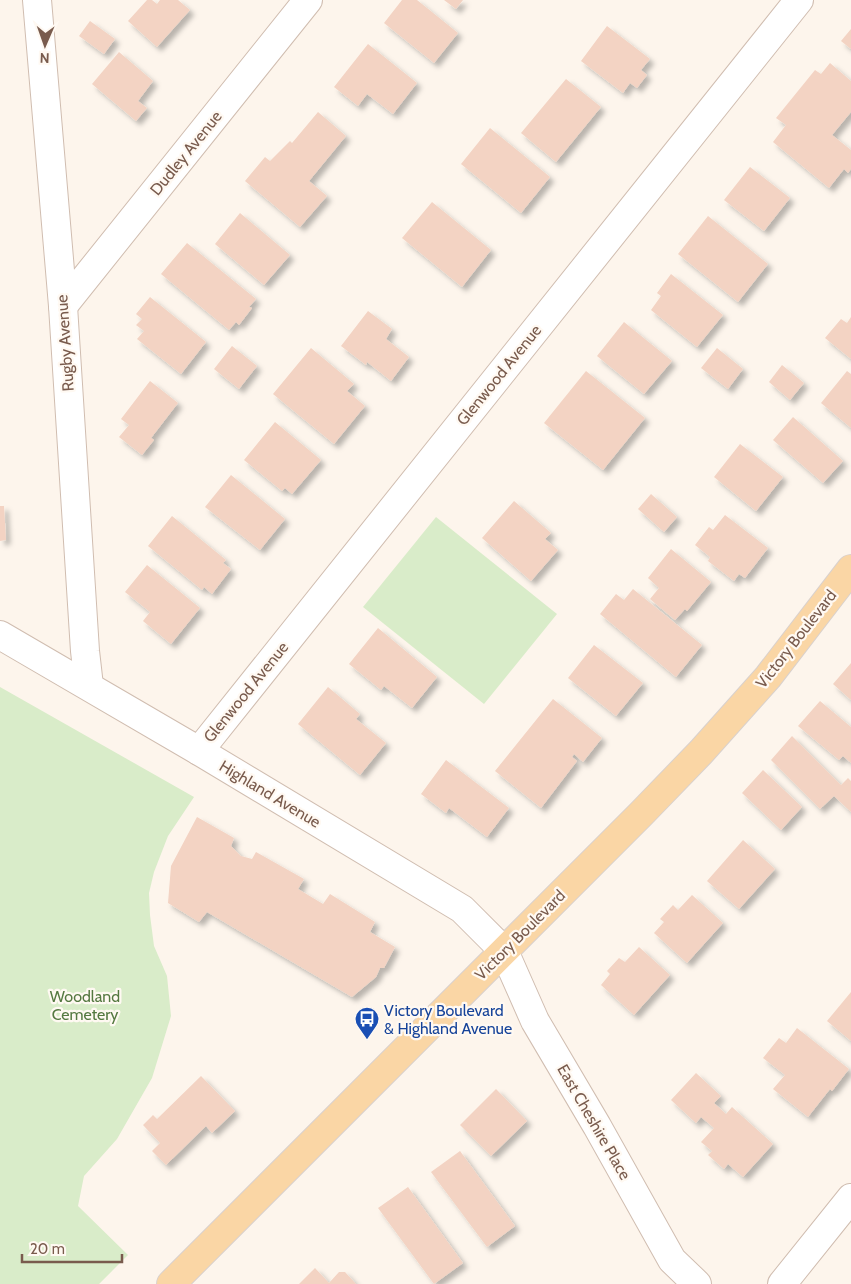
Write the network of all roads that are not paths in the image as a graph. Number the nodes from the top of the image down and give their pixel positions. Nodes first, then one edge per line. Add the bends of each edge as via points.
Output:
1 (37, 0) edge
2 (308, 0) edge
3 (799, 0) edge
4 (63, 306) junction
5 (851, 569) edge
6 (0, 635) edge
7 (89, 686) junction
8 (199, 751) junction
9 (504, 951) junction
10 (851, 1198) edge
11 (170, 1284) edge
12 (697, 1284) edge
13 (782, 1284) edge

1 - 4 street, Rugby Avenue
2 - 4 street, Dudley Avenue
3 - 8 street, Glenwood Avenue
4 - 7 street, Rugby Avenue
5 - 9 main road, Victory Boulevard via 768,677 701,752
6 - 7 street, Highland Avenue
7 - 8 street, Highland Avenue
8 - 9 street, Highland Avenue via 462,909
9 - 11 main road, Victory Boulevard
9 - 12 street, East Cheshire Place via 535,1021 672,1260
10 - 13 street

